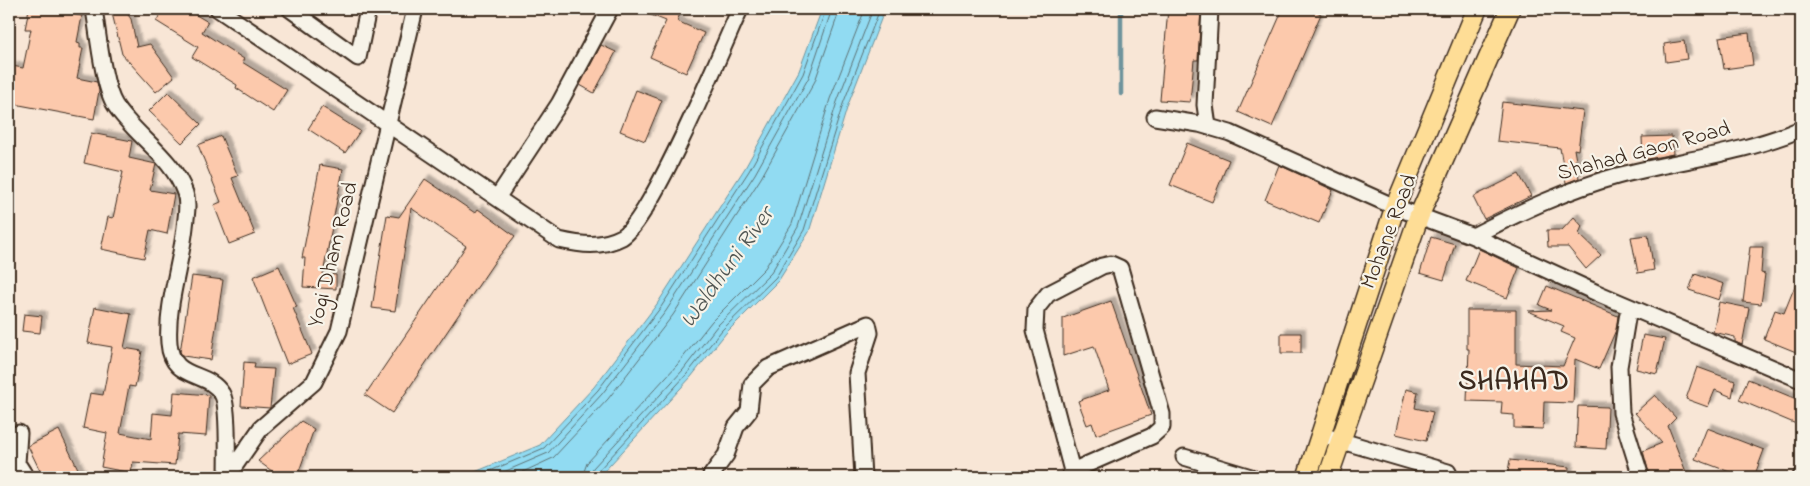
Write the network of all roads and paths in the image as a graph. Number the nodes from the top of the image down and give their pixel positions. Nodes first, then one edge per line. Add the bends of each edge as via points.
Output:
1 (94, 9) edge
2 (218, 9) edge
3 (290, 9) edge
4 (368, 9) edge
5 (415, 9) edge
6 (610, 9) edge
7 (740, 9) edge
8 (1210, 9) edge
9 (1477, 9) edge
10 (1510, 9) edge
11 (1155, 117) dead end
12 (388, 124) junction
13 (1208, 126) junction
14 (1801, 128) edge
15 (497, 198) junction
16 (1395, 207) junction
17 (1419, 216) junction
18 (1473, 236) junction
19 (1629, 307) junction
20 (1801, 380) edge
21 (19, 433) dead end
22 (1321, 435) junction
23 (1340, 442) junction
24 (1184, 456) dead end
25 (1071, 474) edge
26 (26, 477) edge
27 (227, 477) edge
28 (710, 477) edge
29 (863, 477) edge
30 (1251, 477) edge
31 (1307, 477) edge
32 (1328, 477) edge
33 (1450, 477) edge
34 (1641, 477) edge

1 - 27 street via 104,68 115,104 179,178 186,196 187,211 170,317 169,343 173,361 183,371 215,385 224,396
2 - 12 street
3 - 4 street via 358,58
5 - 12 street, Yogi Dham Road
6 - 15 street via 560,104
7 - 15 street via 656,190 635,224 623,236 605,244 581,245 559,240
8 - 13 street via 1205,106
9 - 16 main road, Mohane Road via 1458,48
10 - 17 main road, Mohane Road
11 - 13 street
12 - 15 street
12 - 27 street, Yogi Dham Road via 339,331 314,382 261,428
13 - 16 street
14 - 18 street, Shahad Gaon Road via 1777,139 1573,190
16 - 17 street
16 - 22 main road, Mohane Road
17 - 18 street
17 - 23 main road, Mohane Road
18 - 19 street
19 - 20 street
19 - 34 street via 1619,368 1621,414
21 - 26 street via 18,463
22 - 23 street
22 - 31 main road, Mohane Road
23 - 32 main road, Mohane Road
23 - 33 street via 1448,472
24 - 30 street
25 - 25 street via 1035,330 1036,308 1048,294 1112,264 1120,268 1162,414 1162,427 1152,436
28 - 29 street via 726,455 736,427 749,411 752,384 768,368 868,324 870,332 857,373

